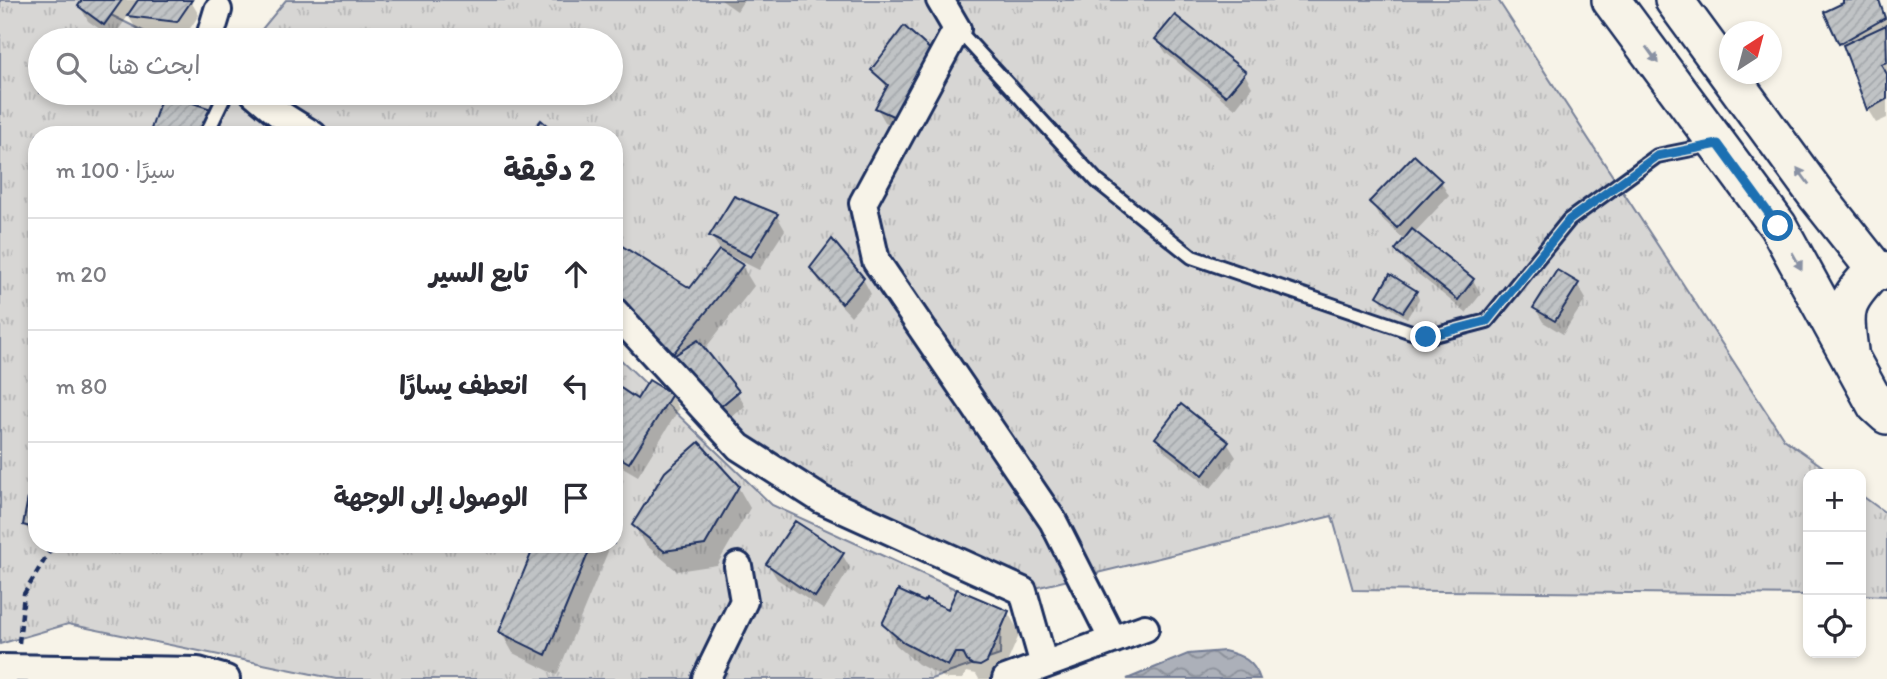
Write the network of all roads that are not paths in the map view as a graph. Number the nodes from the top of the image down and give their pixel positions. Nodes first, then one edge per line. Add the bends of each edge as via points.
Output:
1 (940, 0) edge
2 (1611, 0) edge
3 (1674, 0) edge
4 (218, 10) dead end
5 (213, 28) edge
6 (957, 29) junction
7 (220, 105) edge
8 (268, 105) edge
9 (210, 126) edge
10 (299, 126) edge
11 (1718, 144) junction
12 (1881, 270) edge
13 (623, 321) edge
14 (1849, 356) junction
15 (1887, 415) edge
16 (738, 566) dead end
17 (1145, 628) dead end
18 (1113, 640) junction
19 (1044, 665) junction
20 (5, 668) edge
21 (226, 679) edge
22 (706, 679) edge
23 (1006, 679) edge

1 - 6 street
2 -> 11 main road
12 -> 3 main road via 1818,197
4 - 5 street
6 - 11 lane via 1097,181 1192,257 1426,337 1487,321 1569,220 1657,156
6 - 18 street via 863,203 876,261 1053,521
7 - 9 lane
8 - 10 street
11 -> 14 main road via 1778,226
12 - 14 main road via 1852,295 1844,317
13 - 19 street via 739,447 822,500 1023,591
14 - 15 main road via 1876,405
16 - 22 street via 744,601
17 - 18 street
18 - 19 street
19 - 23 street
20 - 21 street via 198,671

